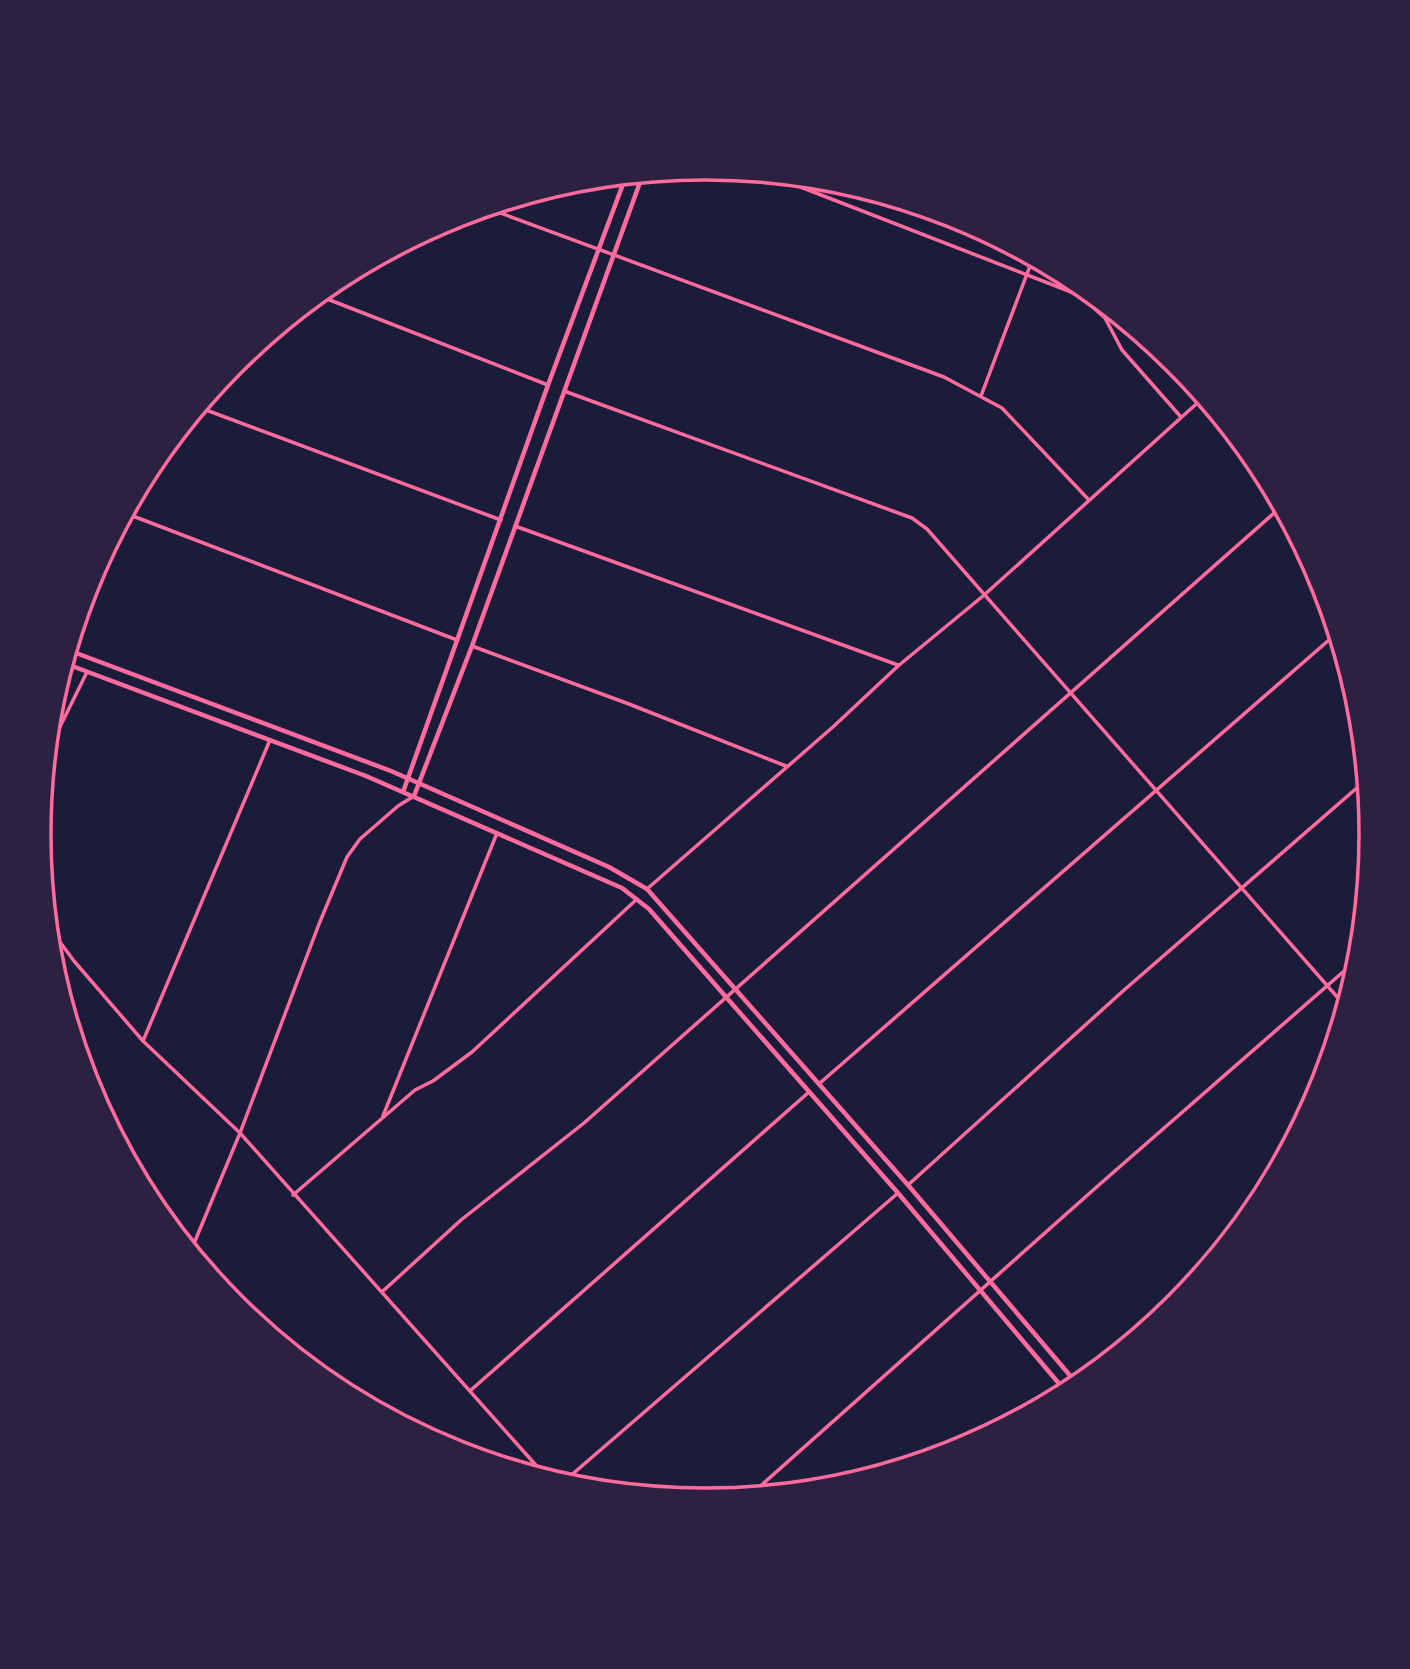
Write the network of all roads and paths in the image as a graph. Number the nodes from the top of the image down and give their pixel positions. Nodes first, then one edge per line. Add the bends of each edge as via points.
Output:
1 (639, 184) edge
2 (623, 186) edge
3 (803, 188) edge
4 (501, 213) edge
5 (600, 250) junction
6 (614, 256) junction
7 (1029, 267) edge
8 (1026, 275) junction
9 (1067, 291) edge
10 (329, 300) edge
11 (1097, 311) edge
12 (548, 385) junction
13 (564, 391) junction
14 (981, 397) junction
15 (1197, 403) edge
16 (207, 410) edge
17 (1181, 417) junction
18 (1088, 499) junction
19 (1275, 512) edge
20 (133, 516) edge
21 (500, 520) junction
22 (515, 526) junction
23 (983, 596) junction
24 (1330, 639) edge
25 (457, 640) junction
26 (472, 646) junction
27 (76, 653) edge
28 (73, 666) edge
29 (898, 666) junction
30 (87, 672) junction
31 (1071, 694) junction
32 (60, 728) edge
33 (270, 740) junction
34 (786, 766) junction
35 (408, 779) junction
36 (419, 784) junction
37 (1358, 787) edge
38 (1156, 790) junction
39 (403, 792) junction
40 (414, 796) junction
41 (398, 806) junction
42 (497, 833) junction
43 (647, 889) junction
44 (1242, 890) junction
45 (637, 899) junction
46 (60, 942) edge
47 (1345, 971) edge
48 (1328, 986) junction
49 (736, 987) junction
50 (726, 997) junction
51 (1338, 998) edge
52 (143, 1041) junction
53 (820, 1083) junction
54 (809, 1092) junction
55 (382, 1118) junction
56 (240, 1133) junction
57 (908, 1185) junction
58 (898, 1193) junction
59 (293, 1195) junction
60 (194, 1243) edge
61 (989, 1282) junction
62 (980, 1290) junction
63 (383, 1291) junction
64 (1070, 1376) edge
65 (1059, 1384) edge
66 (471, 1390) junction
67 (537, 1466) edge
68 (572, 1475) edge
69 (761, 1486) edge

1 - 6 street
2 - 5 street
3 - 8 street
4 - 5 street
5 - 6 street
5 - 12 street
6 - 13 street
6 - 14 street via 944,377
7 - 8 street
8 - 9 street
8 - 14 street
10 - 12 street
11 - 17 street via 1122,350
12 - 21 street
13 - 22 street
13 - 23 street via 912,518 927,529
14 - 18 street via 1002,408
15 - 17 street
16 - 21 street
17 - 18 street
18 - 23 street
19 - 31 street
20 - 25 street
21 - 25 street
22 - 26 street
22 - 29 street
23 - 29 street
23 - 31 street
24 - 38 street
25 - 35 street
26 - 34 street
26 - 36 street
27 - 35 street
28 - 30 street
29 - 34 street
30 - 32 street
30 - 33 street
31 - 38 street
31 - 49 street
33 - 39 street
33 - 52 street
34 - 43 street
35 - 36 street
35 - 39 street
36 - 40 street
36 - 43 street via 610,867
37 - 44 street
38 - 44 street
38 - 53 street
39 - 40 street
39 - 41 street
40 - 41 street
40 - 42 street
41 - 56 street via 360,839 347,857
42 - 45 street via 622,888
42 - 55 street
43 - 49 street
44 - 48 street
44 - 57 street
45 - 50 street
45 - 55 street via 472,1052
46 - 52 street
47 - 48 street
48 - 51 street
48 - 61 street
49 - 50 street
49 - 53 street
50 - 54 street
50 - 63 street
52 - 56 street
53 - 57 street
54 - 58 street
54 - 66 street
55 - 59 street
56 - 59 street
56 - 60 street
57 - 61 street
58 - 62 street
58 - 68 street
59 - 63 street
61 - 62 street
61 - 64 street
62 - 65 street
62 - 69 street
63 - 66 street
66 - 67 street

